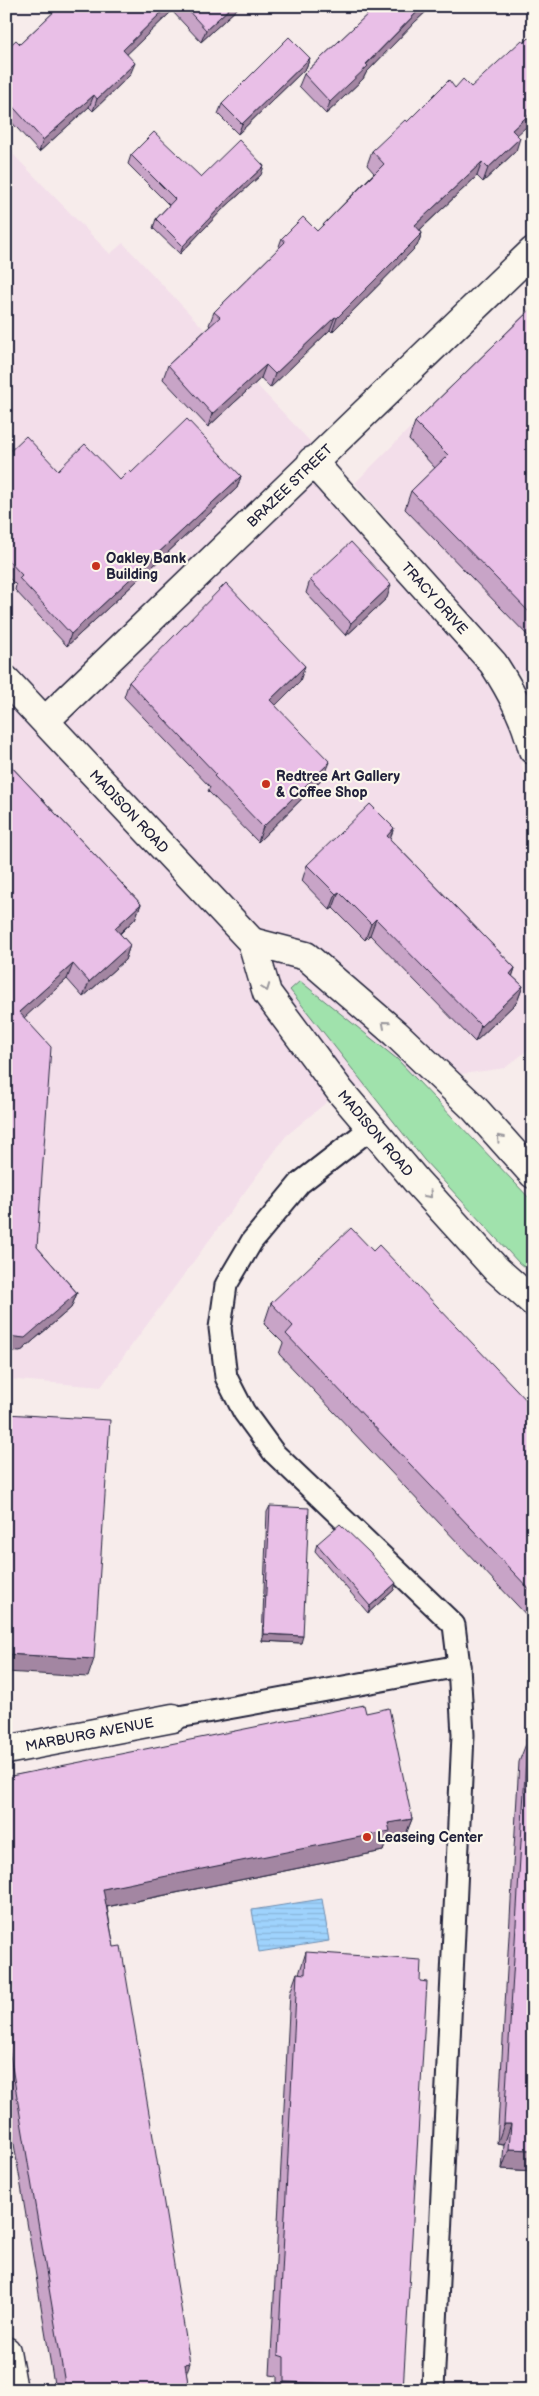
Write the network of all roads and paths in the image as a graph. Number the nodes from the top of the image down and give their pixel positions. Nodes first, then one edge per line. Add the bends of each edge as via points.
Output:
1 (533, 251) edge
2 (312, 461) junction
3 (6, 680) edge
4 (46, 720) junction
5 (533, 750) edge
6 (252, 942) junction
7 (371, 1128) junction
8 (533, 1174) edge
9 (533, 1302) edge
10 (459, 1666) junction
11 (173, 1718) joint
12 (6, 1750) edge
13 (6, 2350) edge
14 (13, 2390) edge
15 (433, 2390) edge

1 - 2 street, BRAZEE STREET
2 - 4 street, BRAZEE STREET
2 - 5 street, TRACY DRIVE via 493,663 513,695 528,728
3 - 4 street, MADISON ROAD
4 - 6 street, MADISON ROAD
6 -> 7 street, MADISON ROAD via 267,993
8 -> 6 street via 474,1108 395,1033 306,956
7 -> 9 street, MADISON ROAD via 496,1269
7 - 10 lane via 300,1183 252,1241 226,1285 220,1328 226,1377 244,1412 274,1454 454,1625
10 - 11 lane
10 - 15 lane via 463,1735
11 - 12 street, MARBURG AVENUE
13 - 14 street

